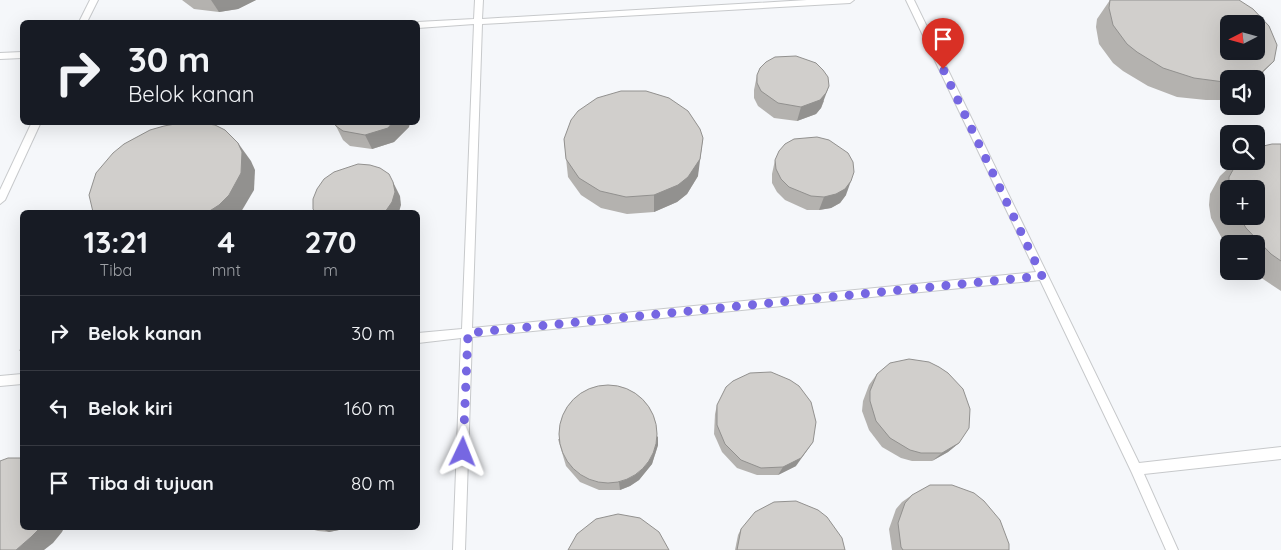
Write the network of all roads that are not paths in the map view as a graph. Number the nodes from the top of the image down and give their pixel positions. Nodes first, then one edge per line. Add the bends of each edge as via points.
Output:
1 (94, 0) edge
2 (479, 0) edge
3 (850, 0) edge
4 (910, 0) edge
5 (85, 20) edge
6 (478, 20) junction
7 (420, 25) edge
8 (20, 55) edge
9 (0, 56) edge
10 (36, 125) edge
11 (0, 200) edge
12 (1042, 276) junction
13 (468, 333) junction
14 (420, 338) edge
15 (20, 379) edge
16 (0, 381) edge
17 (1281, 453) edge
18 (1136, 469) junction
19 (459, 550) edge
20 (1172, 550) edge

1 - 5 lane
2 - 6 lane
3 - 6 lane
4 - 12 lane
6 - 7 lane
6 - 13 lane
8 - 9 lane
10 - 11 lane
12 - 13 lane
12 - 18 lane
13 - 14 lane
13 - 19 lane
15 - 16 lane
17 - 18 lane
18 - 20 lane

